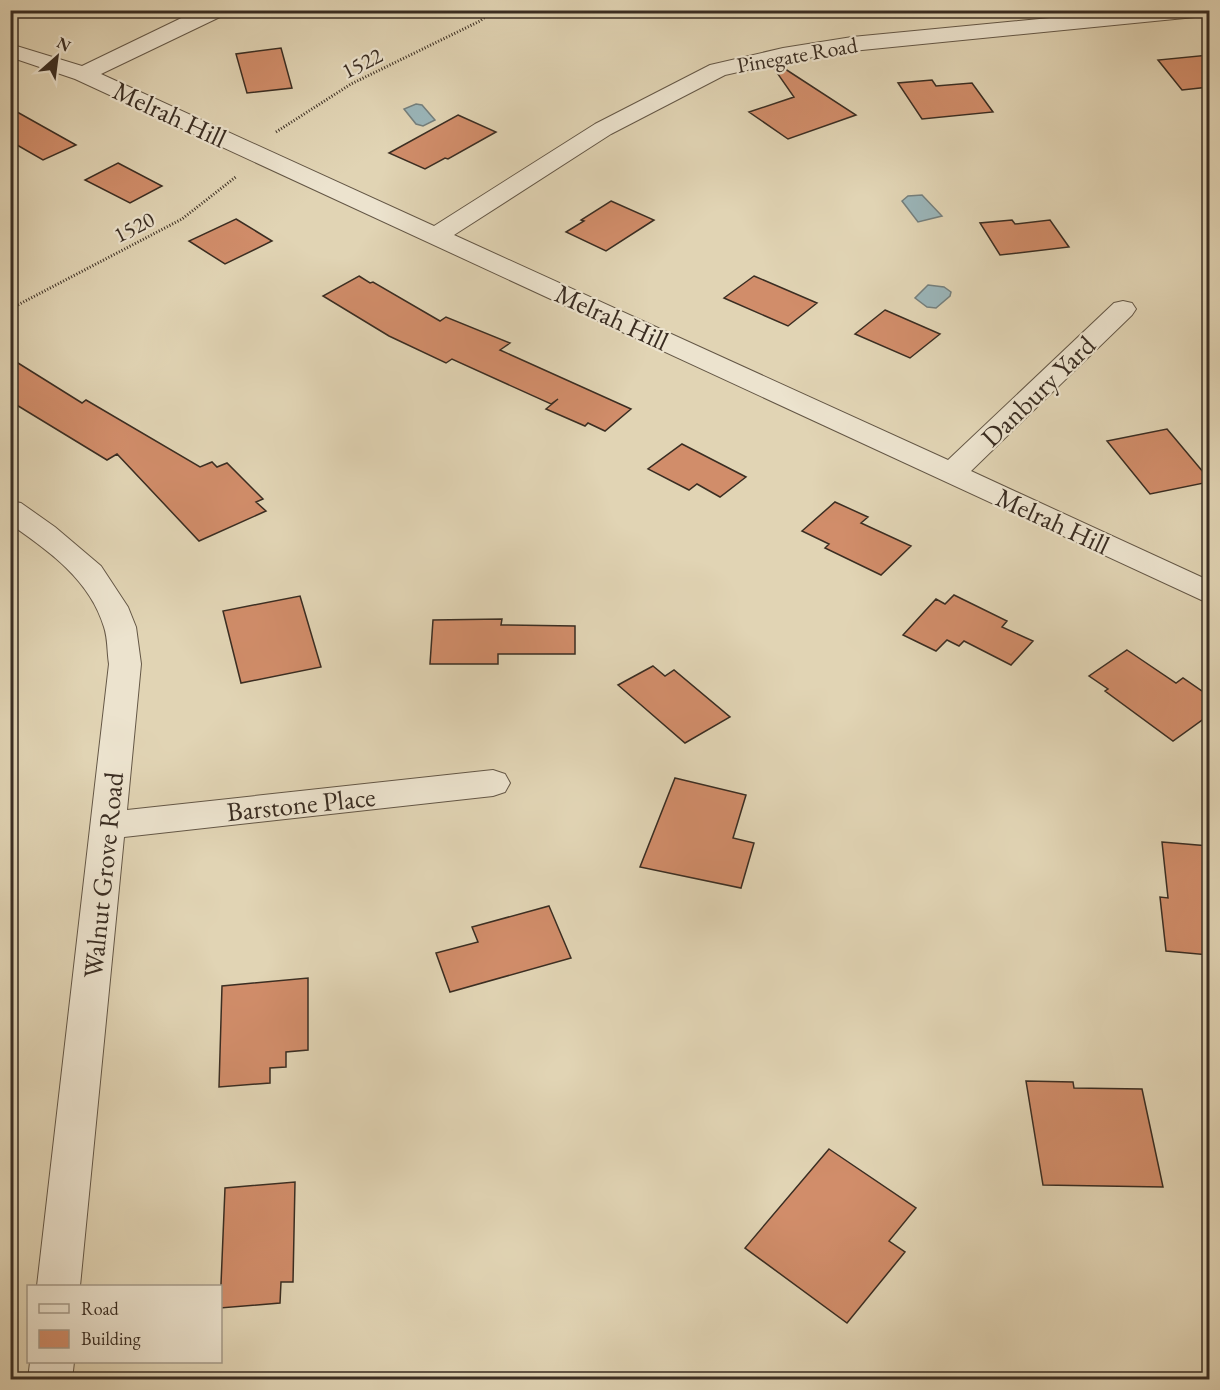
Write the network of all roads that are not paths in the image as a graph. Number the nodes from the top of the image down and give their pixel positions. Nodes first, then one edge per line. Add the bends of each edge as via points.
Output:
1 (216, 10) edge
2 (1205, 10) edge
3 (10, 50) edge
4 (83, 74) junction
5 (435, 236) junction
6 (1123, 309) dead end
7 (952, 473) junction
8 (10, 510) edge
9 (1209, 594) edge
10 (493, 783) dead end
11 (109, 825) junction
12 (59, 1285) edge
13 (52, 1363) edge
14 (50, 1380) edge

1 - 4 street
2 - 5 street, Pinegate Road via 852,44 718,70 603,129
3 - 4 street, Melrah Hill
4 - 5 street, Melrah Hill
5 - 7 street, Melrah Hill
6 - 7 street, Danbury Yard
7 - 9 street, Melrah Hill
8 - 11 street, Walnut Grove Road via 83,564 106,594 120,627 125,664
10 - 11 street, Barstone Place
11 - 12 street, Walnut Grove Road
13 - 14 street

